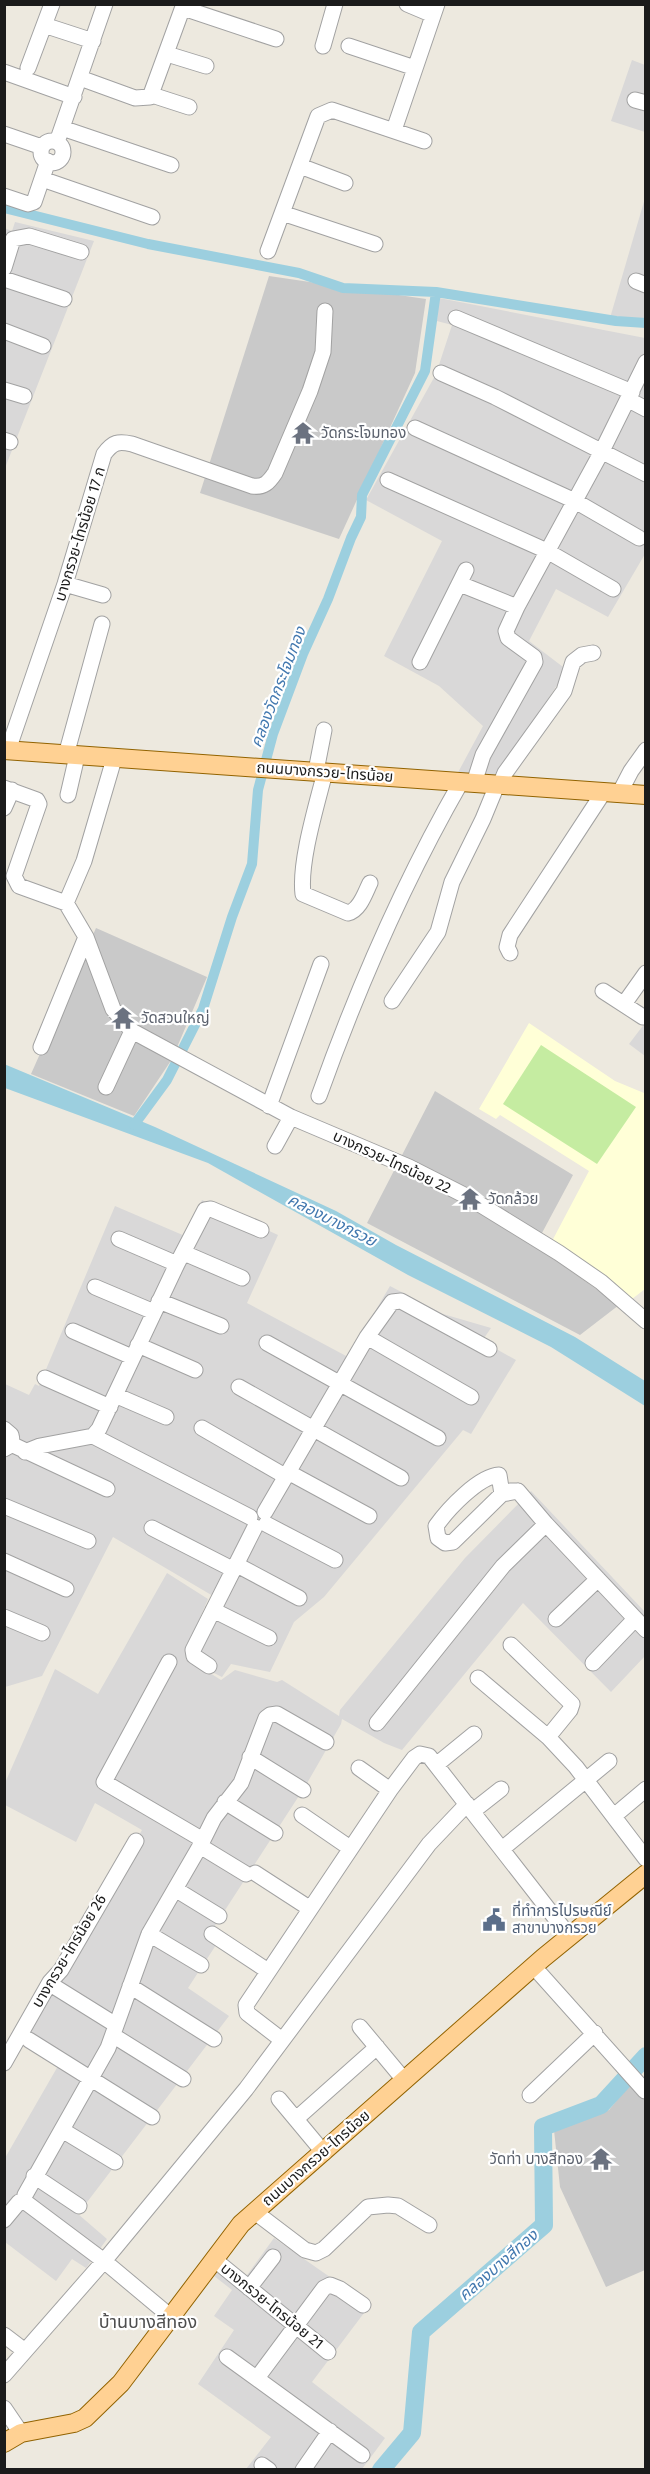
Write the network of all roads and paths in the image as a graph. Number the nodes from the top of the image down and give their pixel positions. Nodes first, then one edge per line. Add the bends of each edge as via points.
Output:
1 (52, 4) edge
2 (105, 4) edge
3 (335, 4) edge
4 (407, 4) edge
5 (184, 6) edge
6 (435, 10) edge
7 (50, 27) dead end
8 (276, 39) dead end
9 (93, 41) junction
10 (323, 46) dead end
11 (349, 46) dead end
12 (167, 54) junction
13 (206, 66) dead end
14 (28, 68) dead end
15 (415, 68) junction
16 (4, 72) edge
17 (80, 78) junction
18 (152, 95) junction
19 (74, 97) junction
20 (189, 107) dead end
21 (394, 130) junction
22 (4, 134) edge
23 (424, 141) dead end
24 (52, 144) junction
25 (171, 165) dead end
26 (300, 166) junction
27 (42, 179) junction
28 (345, 183) dead end
29 (4, 196) edge
30 (282, 213) junction
31 (152, 217) dead end
32 (9, 238) edge
33 (375, 244) dead end
34 (268, 251) dead end
35 (81, 252) dead end
36 (4, 268) edge
37 (4, 279) edge
38 (64, 299) dead end
39 (325, 311) dead end
40 (456, 318) dead end
41 (4, 331) edge
42 (43, 346) dead end
43 (645, 362) edge
44 (441, 373) dead end
45 (4, 390) edge
46 (24, 396) dead end
47 (630, 396) junction
48 (645, 409) edge
49 (415, 428) dead end
50 (602, 451) junction
51 (645, 474) edge
52 (388, 480) dead end
53 (575, 501) junction
54 (639, 538) dead end
55 (547, 551) junction
56 (65, 584) junction
57 (613, 589) dead end
58 (103, 595) dead end
59 (517, 607) junction
60 (102, 624) dead end
61 (593, 652) dead end
62 (420, 662) dead end
63 (324, 730) dead end
64 (6, 750) edge
65 (645, 750) edge
66 (72, 756) junction
67 (114, 759) junction
68 (320, 772) junction
69 (467, 783) junction
70 (498, 785) junction
71 (8, 789) edge
72 (611, 793) junction
73 (68, 795) dead end
74 (645, 795) edge
75 (4, 808) edge
76 (370, 883) dead end
77 (66, 903) junction
78 (86, 937) junction
79 (510, 953) dead end
80 (321, 964) dead end
81 (645, 973) edge
82 (603, 991) dead end
83 (392, 1001) dead end
84 (624, 1004) junction
85 (643, 1017) dead end
86 (132, 1031) junction
87 (41, 1047) dead end
88 (106, 1087) dead end
89 (319, 1096) dead end
90 (269, 1106) junction
91 (291, 1117) junction
92 (275, 1146) dead end
93 (261, 1230) dead end
94 (119, 1239) dead end
95 (181, 1258) junction
96 (242, 1278) dead end
97 (95, 1287) dead end
98 (157, 1306) junction
99 (645, 1321) edge
100 (221, 1326) dead end
101 (73, 1331) dead end
102 (367, 1337) junction
103 (267, 1343) dead end
104 (489, 1349) dead end
105 (135, 1351) junction
106 (195, 1370) dead end
107 (45, 1378) dead end
108 (340, 1384) junction
109 (239, 1387) dead end
110 (471, 1397) dead end
111 (112, 1401) junction
112 (166, 1417) dead end
113 (202, 1428) dead end
114 (4, 1429) edge
115 (313, 1430) junction
116 (93, 1436) junction
117 (438, 1438) dead end
118 (8, 1447) edge
119 (25, 1452) junction
120 (286, 1474) junction
121 (401, 1478) dead end
122 (107, 1489) dead end
123 (502, 1494) junction
124 (4, 1506) edge
125 (369, 1516) dead end
126 (259, 1520) junction
127 (546, 1524) junction
128 (152, 1528) dead end
129 (88, 1541) dead end
130 (335, 1560) dead end
131 (4, 1561) edge
132 (235, 1567) junction
133 (598, 1579) junction
134 (66, 1589) dead end
135 (299, 1598) dead end
136 (213, 1610) junction
137 (4, 1617) edge
138 (556, 1619) dead end
139 (640, 1624) edge
140 (42, 1633) dead end
141 (269, 1638) dead end
142 (511, 1645) dead end
143 (169, 1662) dead end
144 (592, 1663) dead end
145 (209, 1666) dead end
146 (478, 1678) dead end
147 (377, 1723) dead end
148 (474, 1734) dead end
149 (548, 1737) junction
150 (326, 1743) dead end
151 (250, 1758) junction
152 (609, 1761) dead end
153 (436, 1765) junction
154 (359, 1768) dead end
155 (587, 1779) junction
156 (501, 1789) dead end
157 (645, 1789) edge
158 (303, 1790) dead end
159 (390, 1790) junction
160 (225, 1802) junction
161 (470, 1808) junction
162 (302, 1815) dead end
163 (614, 1816) junction
164 (275, 1833) dead end
165 (136, 1841) dead end
166 (202, 1843) junction
167 (350, 1848) junction
168 (502, 1849) junction
169 (645, 1859) edge
170 (645, 1874) edge
171 (174, 1889) junction
172 (309, 1908) junction
173 (219, 1916) dead end
174 (149, 1934) junction
175 (212, 1934) dead end
176 (570, 1937) junction
177 (201, 1965) dead end
178 (534, 1967) junction
179 (268, 1971) junction
180 (130, 1986) junction
181 (55, 1987) dead end
182 (360, 2027) dead end
183 (115, 2030) junction
184 (595, 2033) junction
185 (214, 2039) dead end
186 (29, 2040) dead end
187 (282, 2040) junction
188 (377, 2047) junction
189 (4, 2063) edge
190 (92, 2079) junction
191 (183, 2079) dead end
192 (405, 2081) junction
193 (642, 2087) edge
194 (530, 2095) dead end
195 (279, 2099) dead end
196 (152, 2117) dead end
197 (296, 2119) junction
198 (62, 2130) junction
199 (324, 2153) junction
200 (115, 2162) dead end
201 (34, 2176) junction
202 (24, 2200) junction
203 (79, 2206) dead end
204 (255, 2212) junction
205 (4, 2220) edge
206 (429, 2225) dead end
207 (273, 2257) dead end
208 (215, 2260) junction
209 (104, 2261) junction
210 (249, 2288) junction
211 (363, 2305) dead end
212 (171, 2317) junction
213 (295, 2325) junction
214 (4, 2336) edge
215 (25, 2351) junction
216 (328, 2352) dead end
217 (227, 2357) dead end
218 (4, 2375) edge
219 (257, 2378) junction
220 (4, 2408) edge
221 (330, 2431) junction
222 (21, 2433) junction
223 (4, 2443) edge
224 (362, 2455) dead end
225 (303, 2469) edge

1 - 14 street
2 - 9 street
3 - 10 street
4 - 6 street
5 - 8 street
5 - 12 street
6 - 15 street
7 - 9 street
9 - 17 street
11 - 15 street
12 - 13 street
12 - 18 street
15 - 21 street
16 - 19 street
17 - 18 street via 135,98
17 - 19 street
18 - 20 street
19 - 24 street
21 - 23 street
21 - 26 street via 332,110 318,116
22 - 24 street
24 - 25 street
24 - 27 street
26 - 28 street
26 - 30 street
27 - 29 street via 32,204
27 - 31 street
30 - 33 street
30 - 34 street
32 - 35 street via 29,236
32 - 36 street
37 - 38 street
39 - 56 street, บางกรวย-ไทรน้อย 17 ก via 323,352 281,461 268,484 252,486 118,441 104,454
40 - 47 street
41 - 42 street
43 - 47 street
44 - 50 street
45 - 46 street
47 - 48 street
47 - 50 street
49 - 53 street
50 - 51 street
50 - 53 street
52 - 55 street
53 - 54 street
53 - 55 street
55 - 57 street
55 - 59 street
56 - 58 street
56 - 64 street, บางกรวย-ไทรน้อย 17 ก
59 - 62 street via 463,577
59 - 69 street via 506,635 535,662
60 - 66 street
61 - 70 street via 573,662 564,691
63 - 68 street
64 - 66 main road, ถนนบางกรวย-ไทรน้อย
65 - 72 street
66 - 67 main road, ถนนบางกรวย-ไทรน้อย
66 - 73 street
67 - 68 main road, ถนนบางกรวย-ไทรน้อย
67 - 77 street via 84,861
68 - 69 main road, ถนนบางกรวย-ไทรน้อย
68 - 76 street via 303,894 348,913 357,908
69 - 70 main road, ถนนบางกรวย-ไทรน้อย
69 - 89 street via 434,828 385,929 354,998
70 - 72 main road, ถนนบางกรวย-ไทรน้อย
70 - 83 street via 452,882 438,932
71 - 75 street
71 - 77 street via 37,800 39,807 14,879 19,886
72 - 74 main road, ถนนบางกรวย-ไทรน้อย
72 - 79 street via 510,935
77 - 78 street
78 - 86 street via 113,1009
78 - 87 street
80 - 90 street
81 - 84 street
82 - 84 street
84 - 85 street
86 - 88 street
86 - 90 street, บางกรวย-ไทรน้อย 22
90 - 91 street, บางกรวย-ไทรน้อย 22
91 - 92 street
91 - 99 street, บางกรวย-ไทรน้อย 22 via 409,1167 468,1197 559,1252
93 - 95 street via 205,1210
94 - 95 street
95 - 96 street
95 - 98 street
97 - 98 street
98 - 100 street
98 - 105 street
101 - 105 street
102 - 104 street via 396,1300
102 - 108 street
102 - 110 street
103 - 108 street
105 - 106 street
105 - 111 street
107 - 111 street
108 - 115 street
108 - 117 street
109 - 115 street
111 - 112 street
111 - 116 street
113 - 120 street
114 - 118 street via 11,1435
115 - 120 street
115 - 121 street
116 - 119 street
116 - 126 street
118 - 119 street
119 - 122 street
120 - 125 street
120 - 126 street
123 - 123 street via 453,1542 444,1543 438,1538 436,1526 444,1515 484,1479 499,1475
123 - 127 street via 518,1491
124 - 129 street
126 - 130 street
126 - 132 street
127 - 133 street
127 - 147 street via 503,1566
128 - 132 street
131 - 134 street
132 - 135 street
132 - 136 street
133 - 138 street
133 - 139 street
136 - 141 street
136 - 145 street via 193,1653
137 - 140 street
139 - 144 street
142 - 149 street via 572,1704
143 - 166 street via 104,1782
146 - 149 street
148 - 153 street
149 - 155 street
150 - 151 street via 273,1713 266,1718
151 - 158 street
151 - 160 street via 241,1783
152 - 155 street
153 - 159 street via 429,1756 420,1754
153 - 161 street
154 - 159 street
155 - 163 street
155 - 168 street
156 - 161 street
157 - 163 street
159 - 167 street
160 - 164 street
160 - 166 street
161 - 168 street
161 - 187 street via 429,1844
162 - 167 street
163 - 169 street
165 - 189 street, บางกรวย-ไทรน้อย 26
166 - 171 street
166 - 172 street
167 - 172 street
168 - 176 street
170 - 176 main road, ถนนบางกรวย-ไทรน้อย
171 - 173 street
171 - 174 street
172 - 179 street
174 - 177 street
174 - 180 street
175 - 179 street
176 - 178 main road, ถนนบางกรวย-ไทรน้อย
178 - 184 street
178 - 192 main road, ถนนบางกรวย-ไทรน้อย
179 - 187 street via 245,2009
180 - 183 street
180 - 185 street
181 - 183 street
182 - 188 street
183 - 190 street
183 - 191 street
184 - 193 street
184 - 194 street
186 - 190 street
187 - 209 street
188 - 192 street
188 - 197 street
190 - 196 street
190 - 198 street
192 - 199 main road, ถนนบางกรวย-ไทรน้อย
195 - 197 street
197 - 199 street
198 - 200 street
198 - 201 street
199 - 204 main road, ถนนบางกรวย-ไทรน้อย
201 - 202 street
201 - 203 street
202 - 205 street
202 - 209 street
204 - 206 street via 305,2250 316,2253 368,2207 398,2206
204 - 208 main road, ถนนบางกรวย-ไทรน้อย via 241,2224
207 - 210 street
208 - 210 street, บางกรวย-ไทรน้อย 21
208 - 212 main road, ถนนบางกรวย-ไทรน้อย
209 - 212 street
209 - 215 street
210 - 213 street, บางกรวย-ไทรน้อย 21
211 - 213 street via 330,2285
212 - 222 main road, ถนนบางกรวย-ไทรน้อย via 121,2383 85,2418
213 - 216 street, บางกรวย-ไทรน้อย 21
213 - 219 street
214 - 215 street
215 - 218 street
217 - 219 street
219 - 221 street
220 - 222 street
221 - 224 street
221 - 225 street
222 - 223 main road, ถนนบางกรวย-ไทรน้อย

